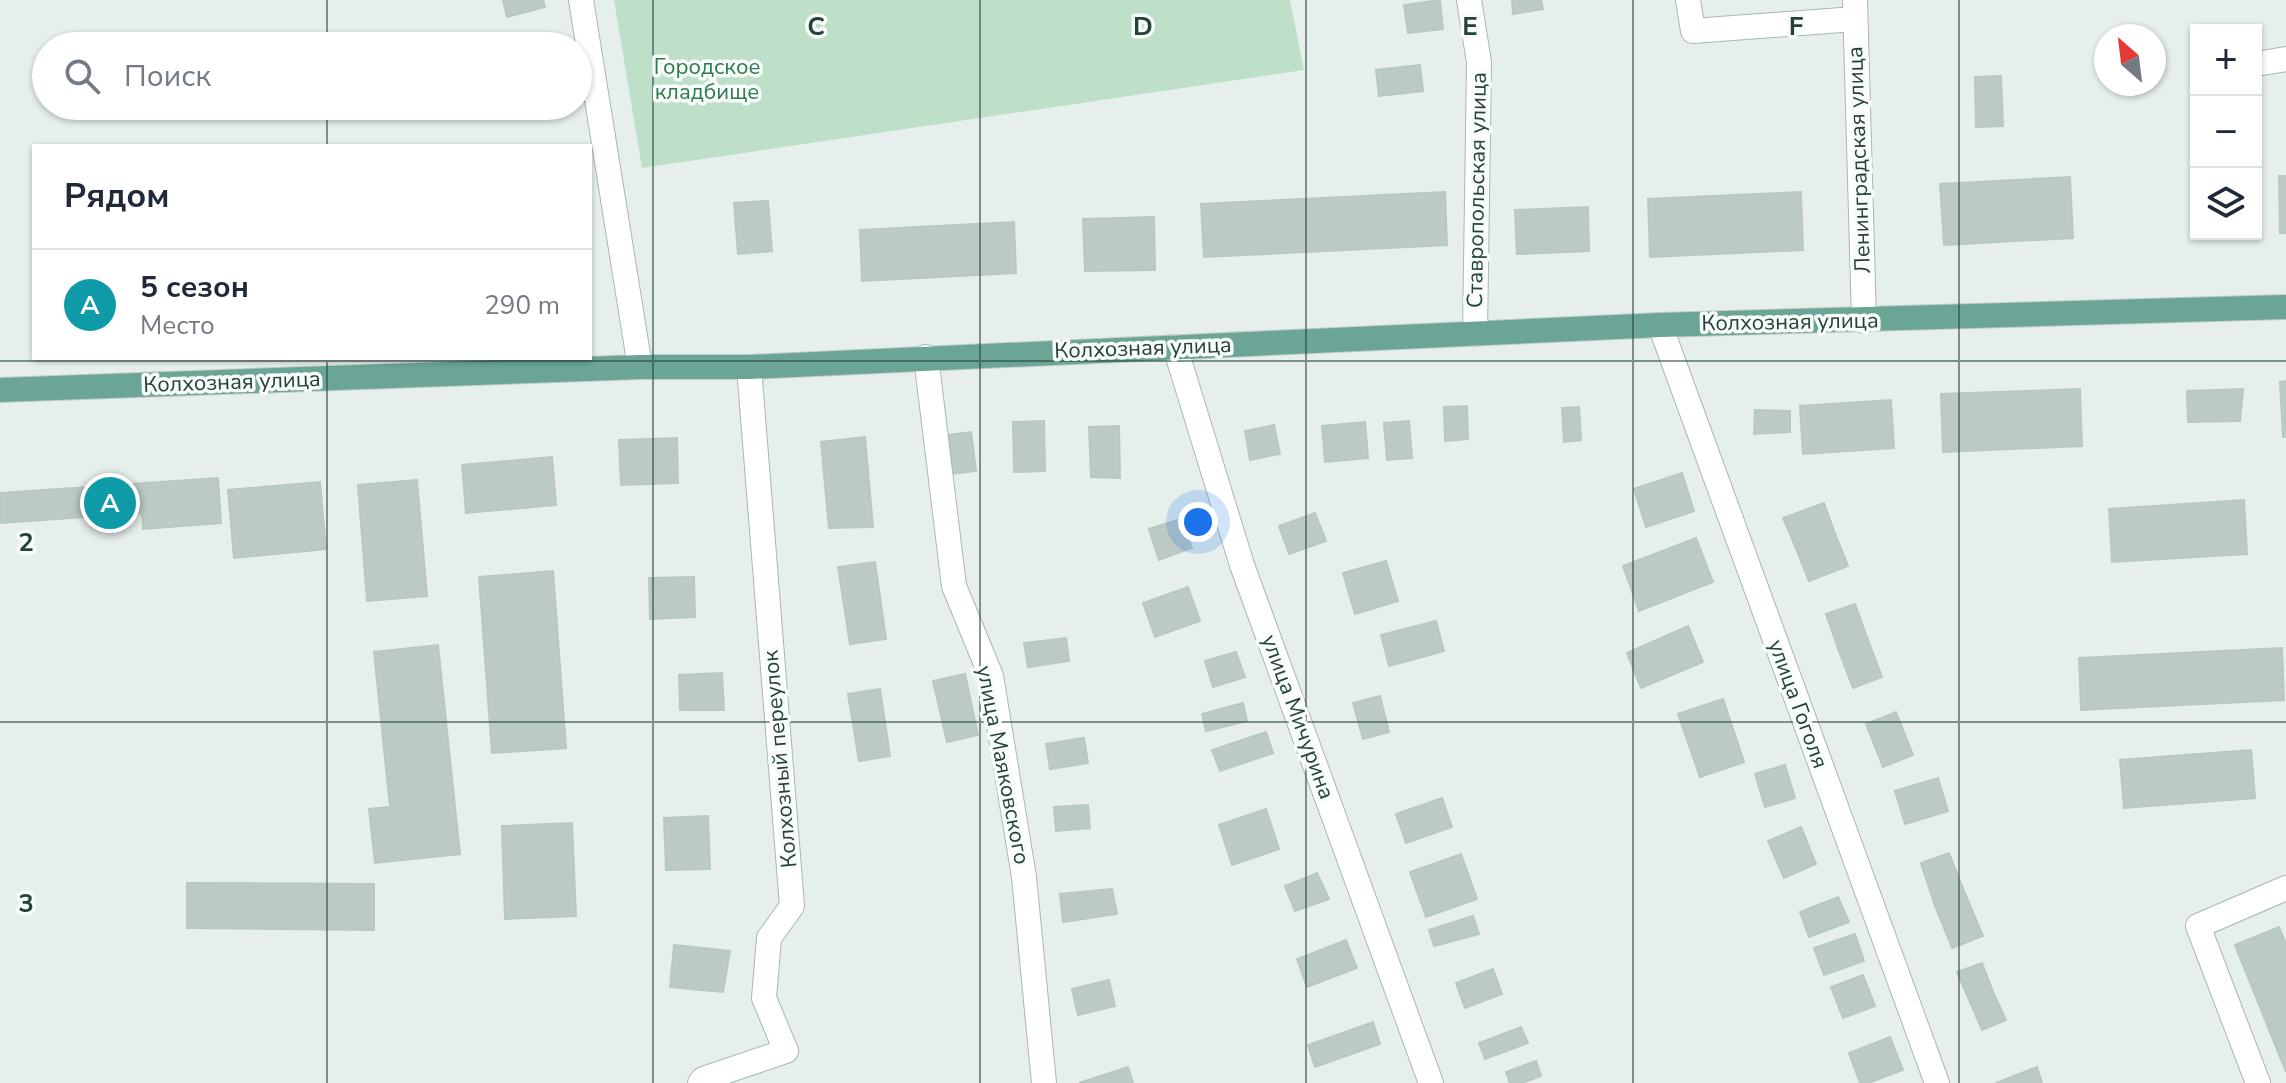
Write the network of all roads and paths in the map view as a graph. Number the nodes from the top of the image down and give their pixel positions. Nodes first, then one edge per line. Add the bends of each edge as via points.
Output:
1 (581, 0) edge
2 (1469, 0) edge
3 (1688, 0) edge
4 (1855, 9) edge
5 (586, 32) edge
6 (2286, 59) edge
7 (2262, 63) edge
8 (592, 68) edge
9 (2286, 307) edge
10 (1864, 321) junction
11 (1660, 325) junction
12 (1475, 334) junction
13 (1175, 347) junction
14 (926, 357) junction
15 (640, 367) junction
16 (749, 367) junction
17 (0, 390) edge
18 (2286, 888) edge
19 (702, 1081) edge
20 (1044, 1083) edge
21 (1431, 1083) edge
22 (1937, 1083) edge
23 (2258, 1083) edge

1 - 5 street
2 - 12 street, Ставропольская улица via 1479,62
3 - 4 street via 1693,31
4 - 10 street, Ленинградская улица
6 - 7 street
8 - 15 street
9 - 10 main road, Колхозная улица
10 - 11 main road, Колхозная улица
11 - 12 main road, Колхозная улица
11 - 22 street, улица Гоголя
12 - 13 main road, Колхозная улица
13 - 14 main road, Колхозная улица
13 - 21 street, улица Мичурина via 1242,565
14 - 16 main road, Колхозная улица
14 - 20 street, улица Маяковского via 954,586 991,676 1024,877
15 - 16 main road, Колхозная улица
15 - 17 main road, Колхозная улица
16 - 19 street, Колхозный переулок via 792,906 769,938 764,998 786,1051
18 - 23 street via 2198,926

